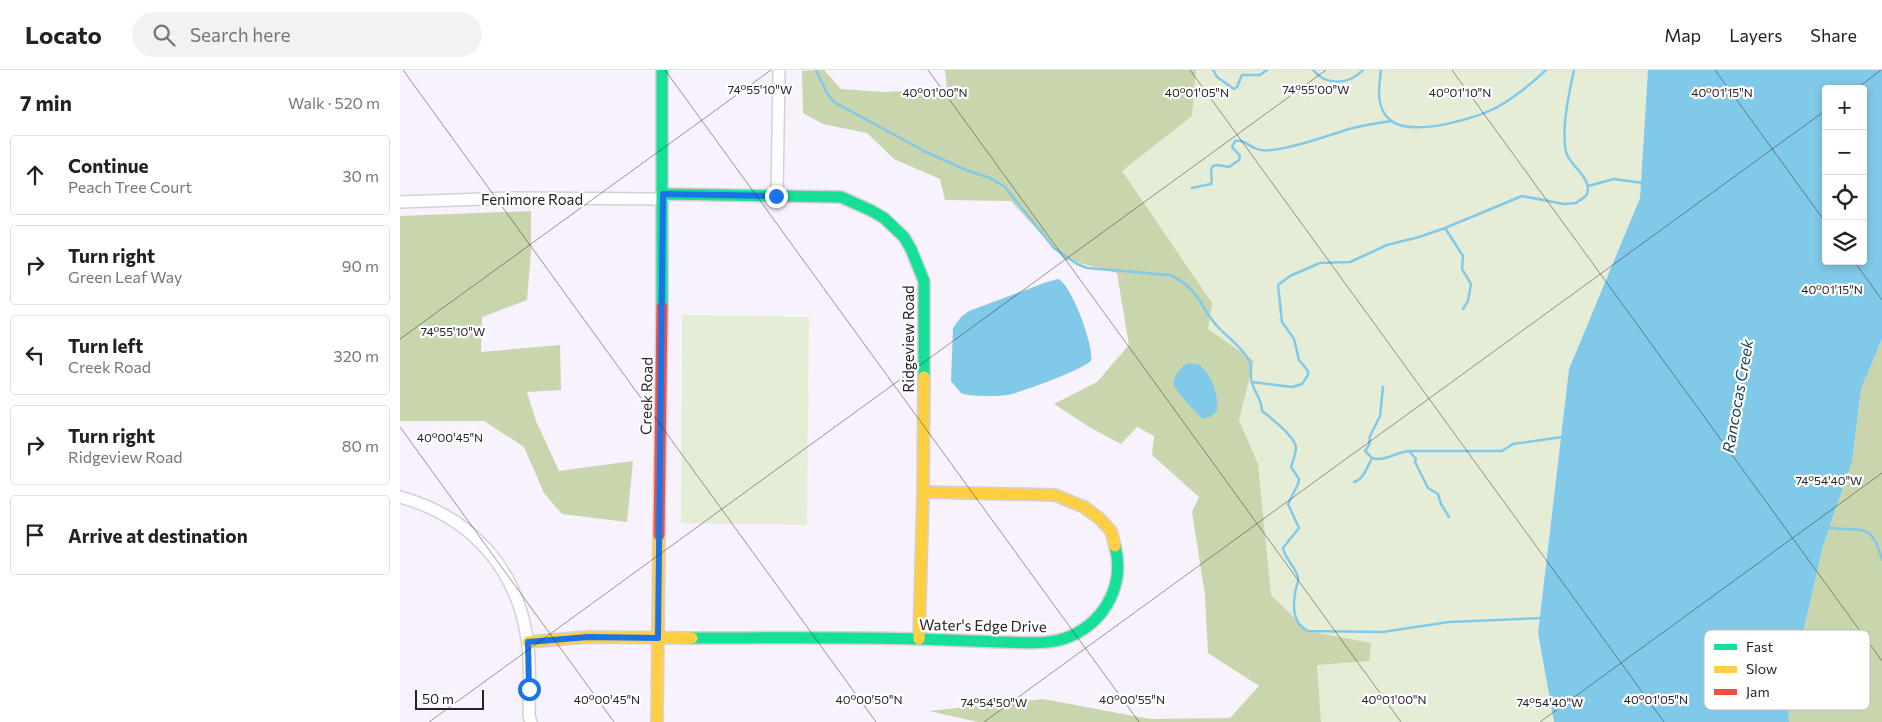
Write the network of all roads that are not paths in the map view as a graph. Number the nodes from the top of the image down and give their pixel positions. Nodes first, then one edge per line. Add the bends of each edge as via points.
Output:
1 (662, 70) edge
2 (779, 70) edge
3 (776, 196) junction
4 (663, 197) junction
5 (400, 202) edge
6 (923, 492) junction
7 (400, 497) edge
8 (658, 638) junction
9 (920, 640) junction
10 (528, 642) junction
11 (531, 722) edge
12 (657, 722) edge

1 - 4 street, Creek Road
2 - 3 street
3 - 4 street, Ridgeview Road
3 - 6 street, Ridgeview Road via 841,197 867,207 889,221 907,240 918,260 924,280
4 - 5 street, Fenimore Road
4 - 8 street, Creek Road
6 - 9 street, Ridgeview Road
6 - 9 street, Water's Edge Drive via 1055,495 1071,500 1111,531 1118,566 1116,587 1107,607 1071,636 1038,643
7 - 10 street via 452,518 489,551 517,599
8 - 9 street, Water's Edge Drive
8 - 10 street, Water's Edge Drive via 588,637
8 - 12 street, Creek Road
10 - 11 street

